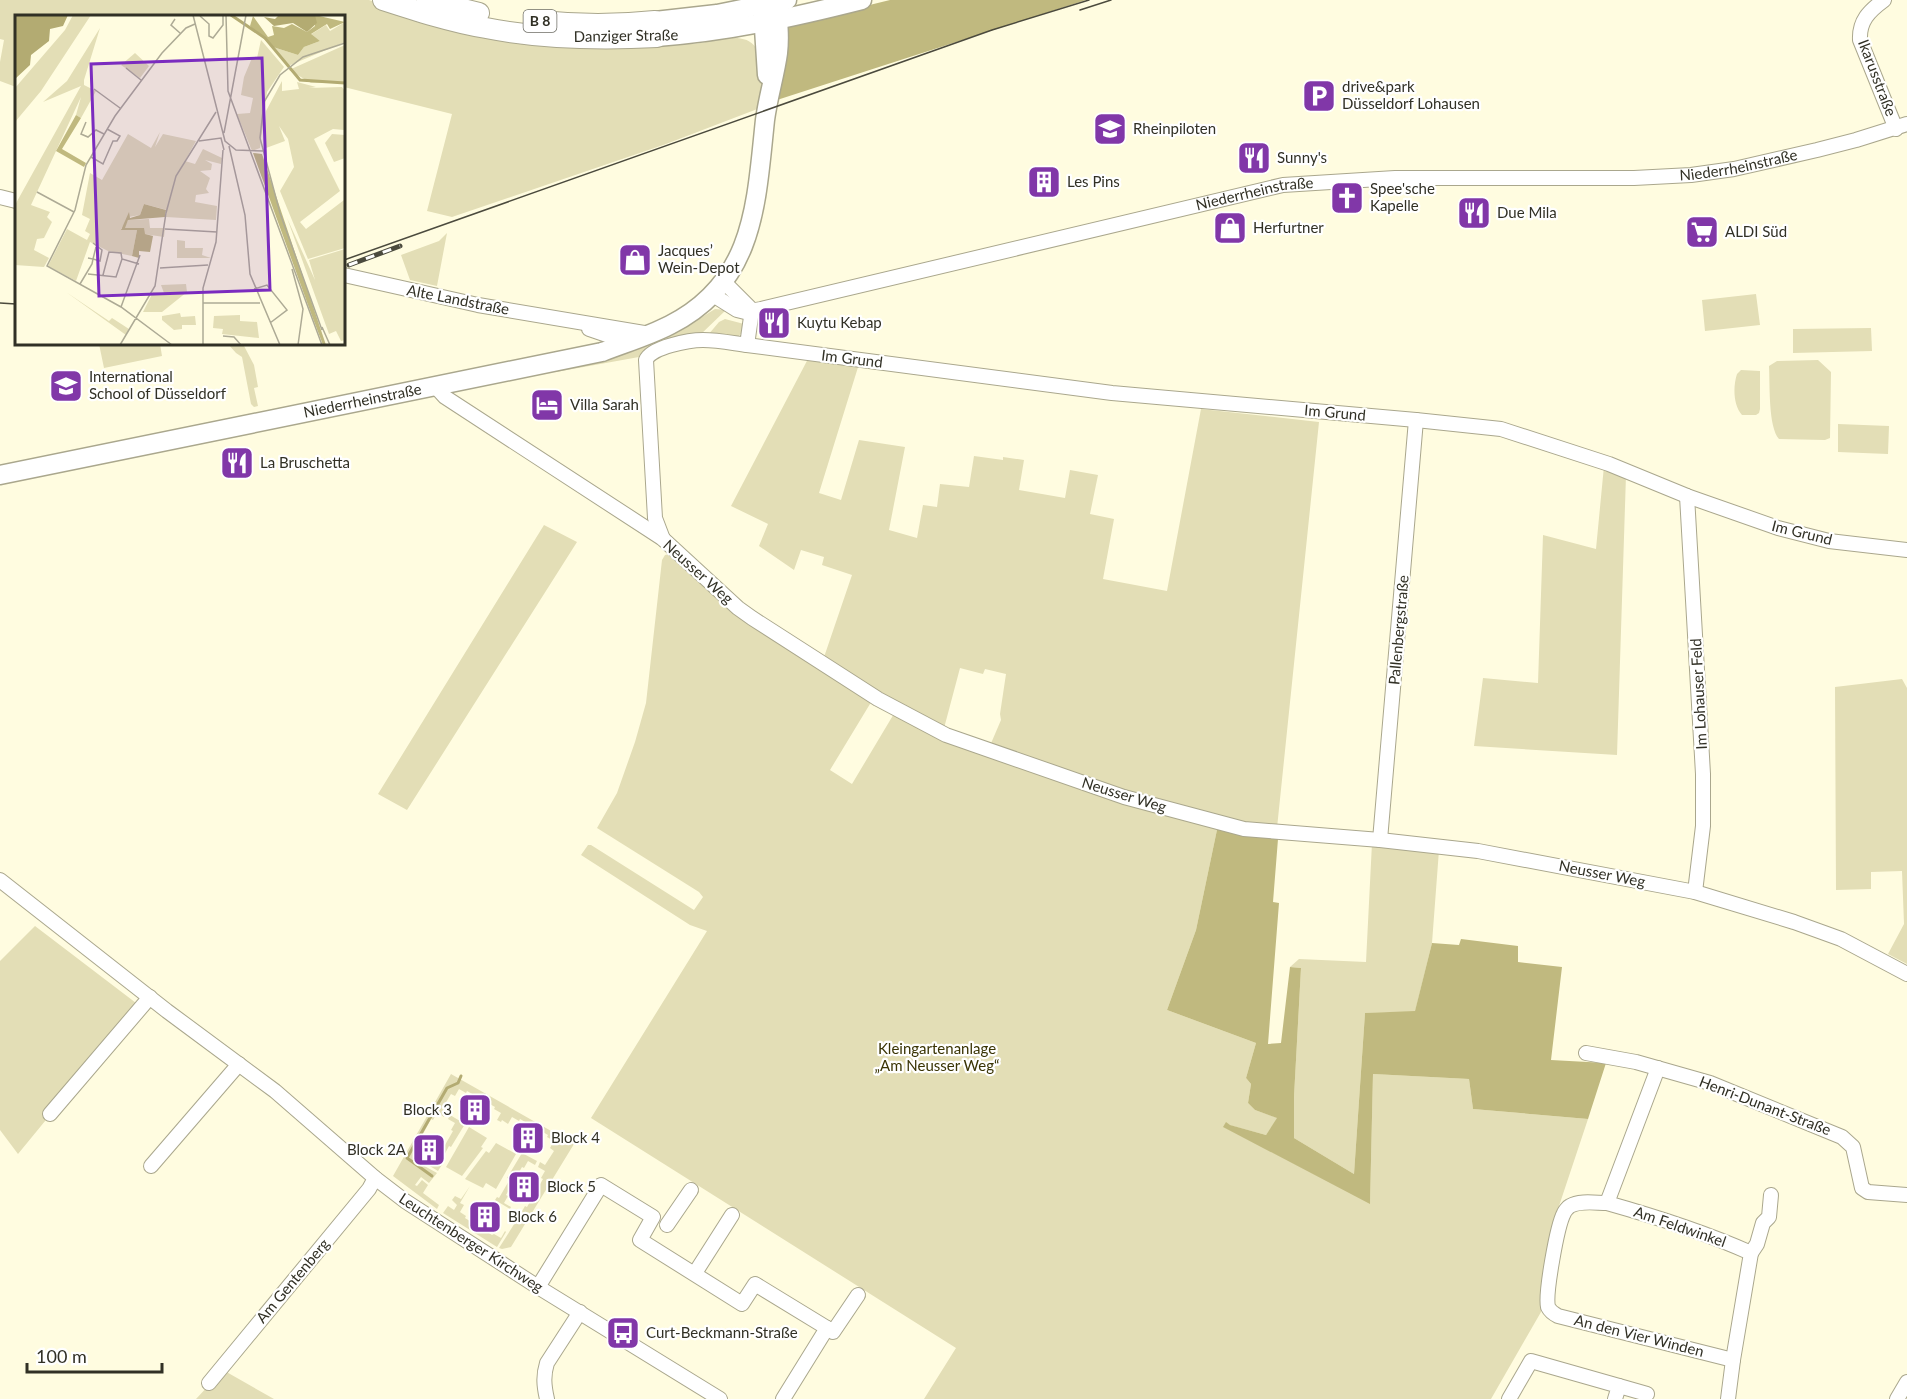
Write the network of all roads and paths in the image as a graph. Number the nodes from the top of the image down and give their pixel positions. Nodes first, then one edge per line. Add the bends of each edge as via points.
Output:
1 (383, 0) edge
2 (427, 0) edge
3 (862, 0) edge
4 (1884, 0) edge
5 (773, 10) edge
6 (656, 29) junction
7 (728, 30) junction
8 (766, 60) junction
9 (768, 99) junction
10 (1901, 127) edge
11 (0, 197) edge
12 (15, 201) edge
13 (345, 275) edge
14 (718, 289) junction
15 (752, 310) junction
16 (574, 321) junction
17 (586, 329) junction
18 (650, 334) junction
19 (627, 342) junction
20 (747, 345) junction
21 (587, 355) junction
22 (435, 386) junction
23 (1416, 420) junction
24 (0, 475) edge
25 (1687, 496) junction
26 (663, 539) junction
27 (1907, 550) edge
28 (1380, 840) junction
29 (0, 880) edge
30 (1695, 892) junction
31 (1907, 974) edge
32 (150, 997) junction
33 (1586, 1053) dead end
34 (239, 1064) junction
35 (1658, 1068) junction
36 (50, 1114) dead end
37 (151, 1166) dead end
38 (375, 1178) junction
39 (691, 1190) dead end
40 (1771, 1195) dead end
41 (1907, 1196) edge
42 (1607, 1203) junction
43 (732, 1215) dead end
44 (653, 1217) junction
45 (667, 1225) junction
46 (654, 1248) junction
47 (1751, 1253) junction
48 (695, 1273) junction
49 (538, 1287) junction
50 (858, 1295) dead end
51 (1548, 1308) joint
52 (580, 1312) junction
53 (827, 1328) junction
54 (1733, 1360) junction
55 (1907, 1382) edge
56 (210, 1383) dead end
57 (1617, 1393) edge
58 (1647, 1394) dead end
59 (547, 1399) edge
60 (720, 1399) edge
61 (783, 1399) edge
62 (1509, 1399) edge
63 (1728, 1399) edge
64 (1897, 1399) edge

1 - 6 highway, Danziger Straße / B 8 via 425,14 509,32 586,38
2 - 6 highway, Danziger Straße / B 8 via 522,20
3 - 5 main road, Danziger Straße / B 8
4 - 10 street, Ikarusstraße via 1864,18 1859,28 1860,40
5 - 6 main road, Danziger Straße / B 8 via 717,14
5 - 7 main road, Danziger Straße / B 8
5 - 8 main road
5 - 9 main road via 778,54
6 - 7 main road, Danziger Straße / B 8
7 - 8 main road via 759,44
8 - 9 main road
9 - 14 main road via 748,236 739,259
10 - 15 street, Niederrheinstraße via 1797,155 1691,175 1395,178 1283,185
11 - 12 street
13 - 16 street, Alte Landstraße via 478,305
14 - 15 street, Niederrheinstraße via 737,310
14 - 18 main road, Niederrheinstraße via 683,318
15 - 20 street
16 - 17 street, Alte Landstraße
16 - 18 street, Alte Landstraße
17 - 19 street, Alte Landstraße
17 - 21 street via 590,334
18 - 19 main road, Niederrheinstraße
19 - 21 main road, Niederrheinstraße
20 - 23 street, Im Grund via 1112,393
20 - 26 street via 690,341 648,354 655,518
21 - 22 main road, Niederrheinstraße
22 - 24 main road, Niederrheinstraße
22 - 26 street, Neusser Weg via 446,397
23 - 25 street, Im Grund via 1501,429 1609,464
23 - 28 street, Pallenbergstraße
25 - 27 street, Im Grund via 1778,528 1829,540
25 - 30 street, Im Lohauser Feld via 1703,774 1703,826
26 - 28 street, Neusser Weg via 752,618 878,699 946,735 1124,797 1244,829
28 - 30 street, Neusser Weg via 1478,851
29 - 32 street, Leuchtenberger Kirchweg
30 - 31 street, Neusser Weg via 1841,939
32 - 34 street, Leuchtenberger Kirchweg
32 - 36 street
33 - 35 street, Henri-Dunant-Straße
34 - 37 street
34 - 38 street, Leuchtenberger Kirchweg
35 - 41 street, Henri-Dunant-Straße via 1722,1088 1842,1137 1853,1148 1862,1188
35 - 42 street
38 - 49 street, Leuchtenberger Kirchweg
38 - 56 street, Am Gentenberg
39 - 45 street
40 - 47 street via 1769,1217
42 - 47 street, Am Feldwinkel via 1676,1222
42 - 51 street, Am Feldwinkel via 1578,1203 1564,1212
43 - 48 street
44 - 45 street
44 - 46 street via 640,1240
44 - 49 street via 601,1185
45 - 46 street
46 - 48 street
47 - 54 street
48 - 53 street via 742,1304 755,1284
49 - 52 street, Leuchtenberger Kirchweg
50 - 53 street via 833,1332
51 - 54 street, An den Vier Winden via 1558,1316
52 - 59 street via 547,1363
52 - 60 street, Leuchtenberger Kirchweg
53 - 61 street
54 - 63 street
55 - 64 street
57 - 58 street
57 - 62 street via 1531,1362

